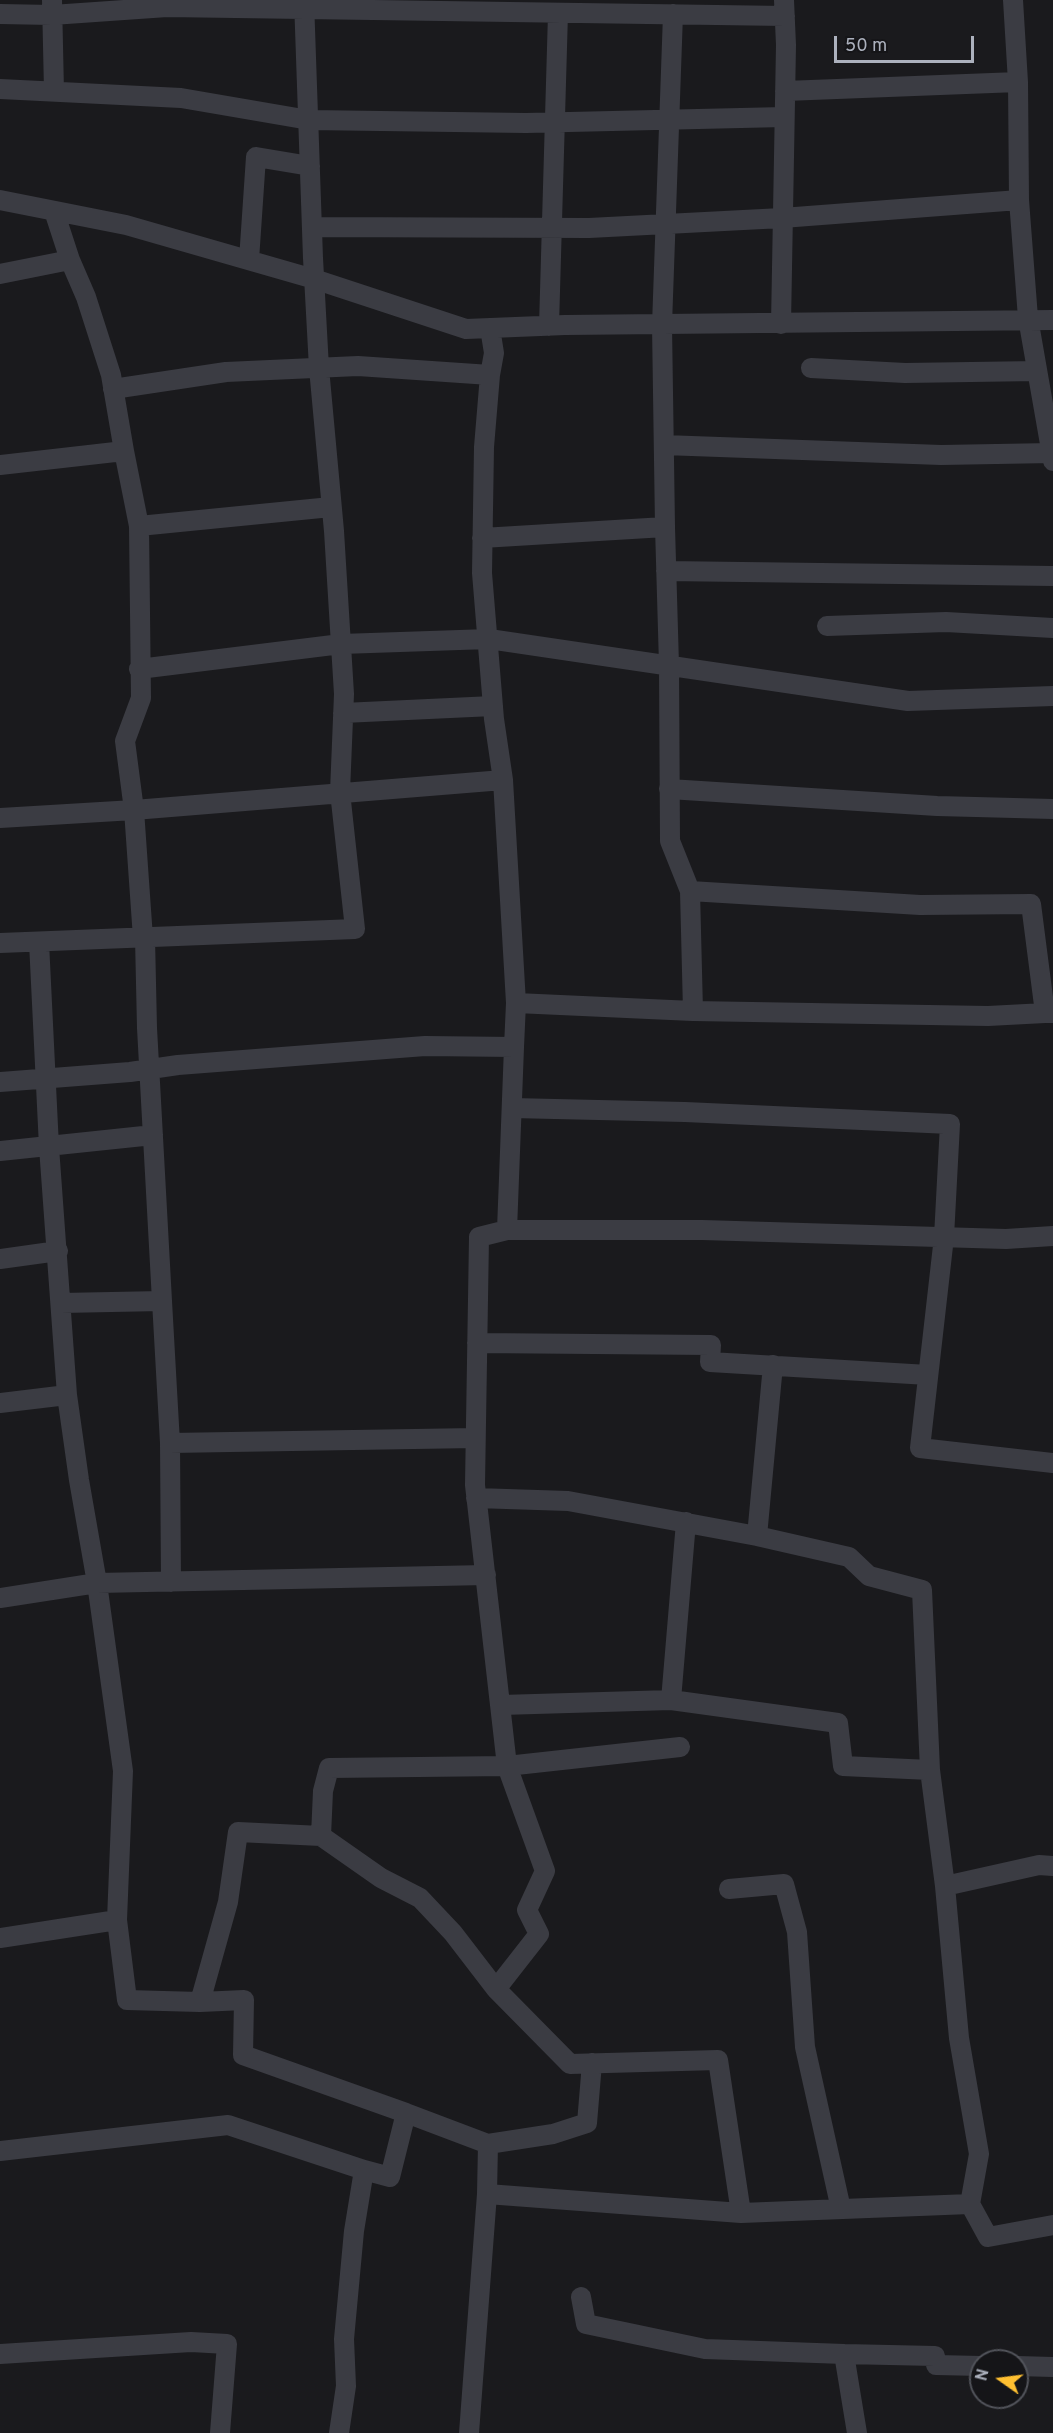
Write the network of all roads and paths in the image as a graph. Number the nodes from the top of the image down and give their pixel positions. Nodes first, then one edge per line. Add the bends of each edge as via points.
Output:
1 (1013, 0) edge
2 (195, 4) edge
3 (304, 5) edge
4 (434, 6) edge
5 (52, 7) edge
6 (784, 8) edge
7 (685, 10) edge
8 (558, 13) junction
9 (0, 14) edge
10 (1018, 82) junction
11 (0, 89) edge
12 (54, 91) junction
13 (784, 91) junction
14 (784, 117) junction
15 (309, 120) junction
16 (669, 120) junction
17 (555, 122) junction
18 (310, 166) junction
19 (1019, 200) junction
20 (0, 201) edge
21 (54, 211) junction
22 (782, 218) junction
23 (666, 224) junction
24 (312, 227) junction
25 (552, 228) junction
26 (70, 260) junction
27 (249, 260) junction
28 (0, 274) edge
29 (314, 279) junction
30 (1028, 318) junction
31 (1053, 320) edge
32 (781, 324) junction
33 (662, 325) junction
34 (549, 326) junction
35 (490, 328) junction
36 (319, 368) junction
37 (811, 368) dead end
38 (1037, 370) junction
39 (490, 375) junction
40 (113, 389) junction
41 (664, 445) junction
42 (124, 451) junction
43 (1052, 457) edge
44 (0, 465) edge
45 (331, 507) junction
46 (139, 526) junction
47 (665, 527) junction
48 (482, 538) junction
49 (666, 571) junction
50 (1053, 576) edge
51 (827, 626) dead end
52 (1053, 628) edge
53 (489, 639) junction
54 (341, 644) junction
55 (669, 665) junction
56 (140, 669) junction
57 (1053, 696) edge
58 (493, 706) junction
59 (343, 713) junction
60 (502, 780) junction
61 (669, 789) junction
62 (340, 792) junction
63 (1053, 809) edge
64 (134, 810) junction
65 (0, 818) edge
66 (690, 891) junction
67 (144, 938) junction
68 (39, 942) junction
69 (0, 943) edge
70 (516, 1003) junction
71 (693, 1011) junction
72 (1049, 1013) edge
73 (514, 1047) junction
74 (149, 1069) junction
75 (47, 1078) junction
76 (0, 1082) edge
77 (512, 1108) junction
78 (153, 1135) junction
79 (49, 1148) junction
80 (0, 1151) edge
81 (507, 1230) junction
82 (1053, 1236) edge
83 (944, 1237) junction
84 (58, 1251) junction
85 (0, 1259) edge
86 (162, 1301) junction
87 (61, 1303) junction
88 (477, 1343) junction
89 (773, 1365) junction
90 (928, 1375) junction
91 (67, 1395) junction
92 (0, 1403) edge
93 (476, 1438) junction
94 (170, 1443) junction
95 (1053, 1463) edge
96 (476, 1498) junction
97 (686, 1522) junction
98 (757, 1536) junction
99 (486, 1575) junction
100 (171, 1582) junction
101 (97, 1583) junction
102 (0, 1598) edge
103 (671, 1700) junction
104 (501, 1705) junction
105 (681, 1747) dead end
106 (507, 1766) junction
107 (930, 1770) junction
108 (321, 1836) junction
109 (1053, 1866) edge
110 (945, 1886) junction
111 (729, 1890) dead end
112 (117, 1920) junction
113 (0, 1938) edge
114 (496, 1989) junction
115 (200, 2002) junction
116 (592, 2063) junction
117 (406, 2113) junction
118 (488, 2144) junction
119 (0, 2151) edge
120 (364, 2170) junction
121 (486, 2194) junction
122 (970, 2204) junction
123 (841, 2209) junction
124 (741, 2212) junction
125 (1053, 2225) edge
126 (581, 2297) dead end
127 (0, 2354) edge
128 (844, 2354) junction
129 (969, 2366) edge
130 (1029, 2366) edge
131 (1053, 2367) edge
132 (220, 2433) edge
133 (339, 2433) edge
134 (469, 2433) edge
135 (857, 2433) edge

1 - 10 street
2 - 3 street
2 - 5 street
3 - 4 street
3 - 15 street
4 - 8 street
5 - 9 street
5 - 12 street
6 - 7 street
6 - 13 street
7 - 8 street
7 - 16 street
8 - 17 street
10 - 13 street
10 - 19 street
11 - 12 street
12 - 15 street via 181,98
13 - 14 street
14 - 16 street
14 - 22 street
15 - 17 street
15 - 18 street
16 - 17 street
16 - 23 street
17 - 25 street
18 - 24 street
18 - 27 street via 256,157
19 - 22 street
19 - 30 street
20 - 21 street
21 - 26 street
21 - 27 street via 126,225
22 - 23 street
22 - 32 street
23 - 25 street
23 - 33 street
24 - 25 street
24 - 29 street
25 - 34 street
26 - 28 street
26 - 40 street via 86,297
27 - 29 street
29 - 35 street via 466,329
29 - 36 street
30 - 31 street
30 - 32 street
30 - 38 street
32 - 33 street
33 - 34 street
33 - 41 street
34 - 35 street
35 - 39 street via 494,353
36 - 39 street via 358,366
36 - 40 street via 226,372
36 - 45 street
37 - 38 street via 905,373
38 - 43 street
39 - 48 street
40 - 42 street
41 - 43 street
41 - 47 street
42 - 44 street
42 - 46 street
45 - 46 street
45 - 54 street
46 - 56 street
47 - 48 street
47 - 49 street
48 - 53 street
49 - 50 street
49 - 55 street
51 - 52 street via 946,622
53 - 54 street
53 - 55 street
53 - 58 street
54 - 56 street
54 - 59 street
55 - 57 street via 908,701
55 - 61 street
56 - 64 street via 141,698 125,741
58 - 59 street
58 - 60 street
59 - 62 street
60 - 62 street
60 - 70 street
61 - 63 street via 937,806
61 - 66 street via 670,841
62 - 64 street
62 - 67 street via 355,929
64 - 65 street
64 - 67 street
66 - 71 street
66 - 72 street via 920,905 1031,904
67 - 68 street
67 - 74 street
68 - 69 street
68 - 75 street
70 - 71 street
70 - 73 street
71 - 72 street via 988,1017
73 - 74 street via 425,1046
73 - 77 street
74 - 75 street
74 - 78 street
75 - 76 street
75 - 79 street
77 - 81 street
77 - 83 street via 950,1124
78 - 79 street
78 - 86 street
79 - 80 street
79 - 84 street
81 - 83 street via 702,1230
81 - 88 street via 479,1237
82 - 83 street
83 - 90 street
84 - 85 street
84 - 87 street
86 - 87 street
86 - 94 street
87 - 91 street
88 - 89 street via 711,1345 710,1362
88 - 93 street
89 - 90 street
89 - 98 street
90 - 95 street via 920,1448
91 - 92 street
91 - 101 street
93 - 94 street
93 - 96 street
94 - 100 street
96 - 97 street via 568,1501
96 - 99 street
97 - 98 street
97 - 103 street
98 - 107 street via 849,1557 869,1576 922,1590
99 - 100 street
99 - 104 street
100 - 101 street
101 - 102 street
101 - 112 street via 123,1771
103 - 104 street
103 - 107 street via 838,1723 843,1766
104 - 106 street
105 - 106 street
106 - 108 street via 328,1768
106 - 114 street via 545,1871 527,1910 539,1934
107 - 110 street
108 - 114 street via 381,1878 420,1898
108 - 115 street via 238,1832 228,1902
109 - 110 street via 1039,1865
110 - 122 street via 959,2038 980,2154
111 - 123 street via 784,1884 796,1932 806,2047
112 - 113 street
112 - 115 street via 127,2000
114 - 116 street via 570,2064
115 - 117 street via 244,2000 243,2055
116 - 118 street via 587,2123 553,2134
116 - 124 street via 718,2060
117 - 118 street
117 - 120 street via 390,2177
118 - 121 street
119 - 120 street via 228,2125
120 - 133 street via 354,2231 344,2339 346,2386
121 - 124 street
121 - 134 street
122 - 123 street
122 - 125 street via 988,2237
123 - 124 street
126 - 128 street via 586,2324 705,2349
127 - 132 street via 191,2342 227,2344
128 - 129 street via 935,2356 936,2365
128 - 135 street
130 - 131 street

